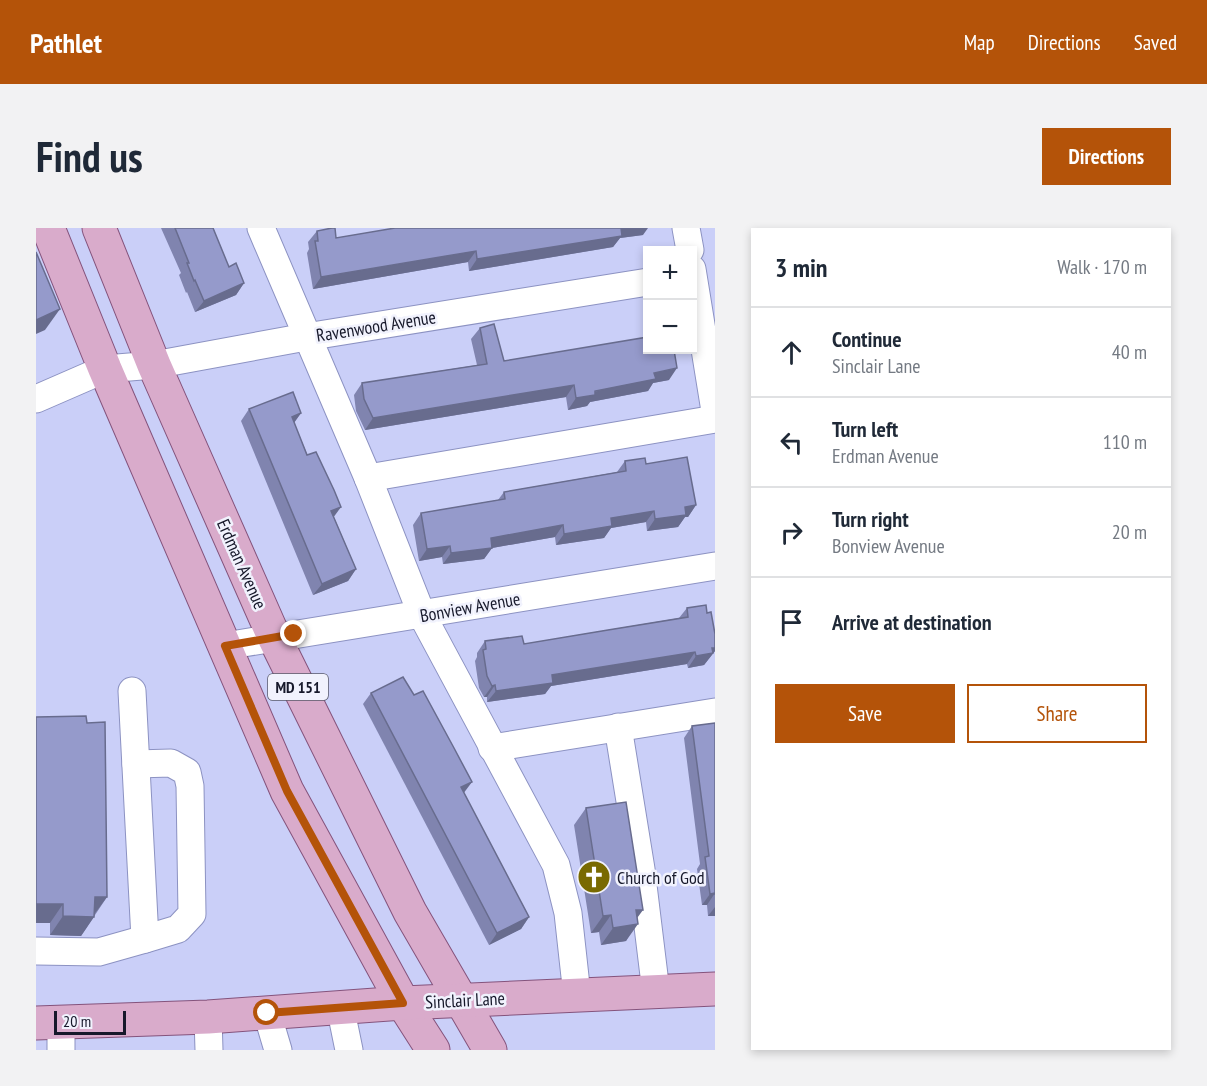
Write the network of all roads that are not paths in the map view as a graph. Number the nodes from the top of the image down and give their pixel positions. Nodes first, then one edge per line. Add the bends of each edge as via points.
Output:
1 (48, 228) edge
2 (99, 228) edge
3 (261, 228) edge
4 (686, 228) edge
5 (691, 246) edge
6 (697, 268) edge
7 (643, 283) edge
8 (306, 337) junction
9 (154, 365) junction
10 (105, 369) junction
11 (36, 399) edge
12 (715, 411) edge
13 (715, 419) edge
14 (368, 478) junction
15 (715, 567) edge
16 (422, 615) junction
17 (274, 637) junction
18 (225, 646) junction
19 (132, 691) dead end
20 (715, 712) edge
21 (618, 727) junction
22 (492, 748) junction
23 (135, 764) junction
24 (145, 939) junction
25 (36, 951) edge
26 (715, 989) edge
27 (656, 992) junction
28 (577, 995) junction
29 (461, 1000) junction
30 (403, 1003) junction
31 (340, 1006) junction
32 (267, 1013) junction
33 (208, 1017) junction
34 (53, 1032) edge
35 (209, 1050) edge
36 (278, 1050) edge
37 (349, 1050) edge
38 (433, 1050) edge
39 (490, 1050) edge

1 - 10 main road, MD 151
2 - 9 main road, Erdman Avenue / MD 151
3 - 8 street
4 - 5 street
6 - 12 street
7 - 8 street, Ravenwood Avenue
8 - 9 street, Ravenwood Avenue
8 - 14 street
9 - 10 street, Ravenwood Avenue
9 - 17 main road, Erdman Avenue / MD 151
10 - 11 street, Ravenwood Avenue
10 - 18 main road, MD 151
13 - 14 street
14 - 16 street
15 - 16 street, Bonview Avenue
16 - 17 street, Bonview Avenue
16 - 22 street
17 - 18 street, Bonview Avenue
17 - 29 main road, Erdman Avenue / MD 151 via 410,912
18 - 30 main road, MD 151 via 287,791
19 - 23 street
20 - 21 street
21 - 22 street
21 - 27 street
22 - 28 street via 556,866 568,913
23 - 24 street
23 - 24 street via 171,763 187,772 190,786 192,914 178,929
24 - 25 street via 99,952
26 - 27 main road, Sinclair Lane
27 - 28 main road, Sinclair Lane
28 - 29 main road, Sinclair Lane
29 - 30 main road, Sinclair Lane
29 - 39 main road, Erdman Avenue / MD 151
30 - 31 main road, Sinclair Lane
30 - 38 main road, MD 151
31 - 32 main road, Sinclair Lane
31 - 37 street
32 - 33 main road, Sinclair Lane
32 - 36 street
33 - 34 main road, Sinclair Lane
33 - 35 street

